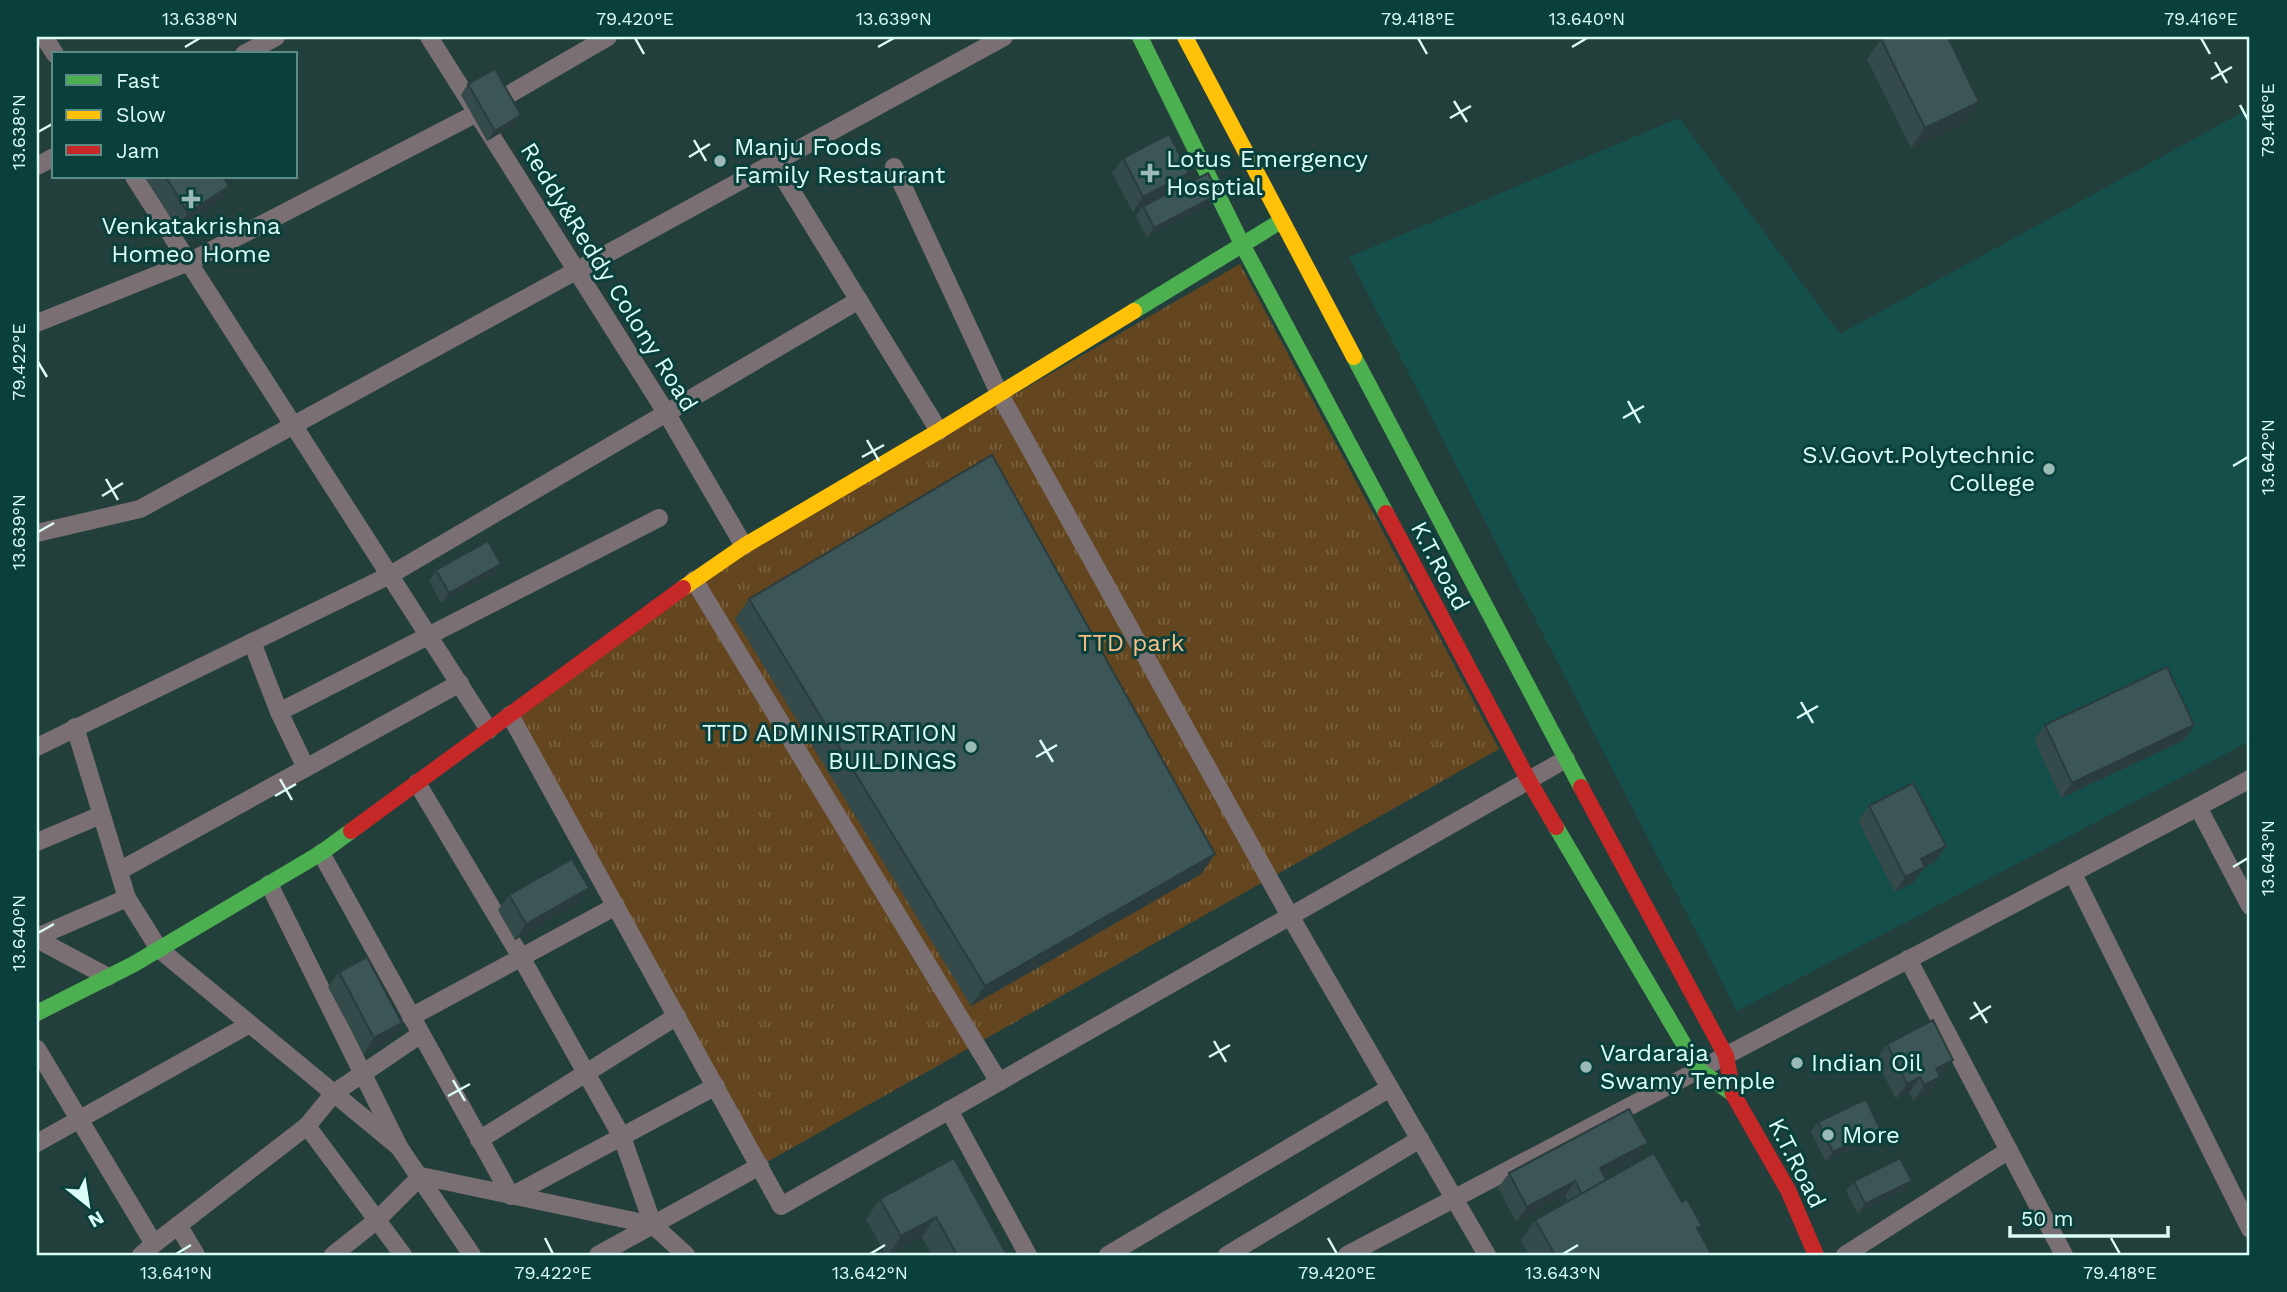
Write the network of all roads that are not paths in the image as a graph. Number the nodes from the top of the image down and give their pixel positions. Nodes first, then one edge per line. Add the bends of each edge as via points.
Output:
1 (44, 37) edge
2 (276, 37) edge
3 (429, 37) edge
4 (608, 37) edge
5 (1004, 37) edge
6 (1140, 37) edge
7 (1185, 37) edge
8 (54, 52) edge
9 (248, 52) edge
10 (477, 113) junction
11 (775, 164) junction
12 (894, 167) dead end
13 (135, 178) edge
14 (1281, 221) junction
15 (1242, 244) junction
16 (189, 262) junction
17 (577, 272) junction
18 (859, 300) junction
19 (37, 323) edge
20 (999, 393) junction
21 (667, 414) junction
22 (294, 426) junction
23 (939, 430) junction
24 (659, 518) dead end
25 (37, 533) edge
26 (744, 546) junction
27 (390, 575) junction
28 (694, 579) junction
29 (430, 637) junction
30 (252, 642) junction
31 (460, 683) junction
32 (279, 712) junction
33 (510, 715) junction
34 (75, 727) junction
35 (489, 730) junction
36 (37, 747) edge
37 (1566, 760) junction
38 (306, 768) junction
39 (2250, 779) edge
40 (1529, 780) junction
41 (417, 783) junction
42 (2198, 807) junction
43 (101, 815) junction
44 (37, 842) edge
45 (321, 853) junction
46 (119, 871) junction
47 (2073, 874) junction
48 (270, 884) junction
49 (127, 898) junction
50 (616, 906) junction
51 (2250, 906) edge
52 (1290, 916) junction
53 (37, 938) edge
54 (159, 949) junction
55 (521, 957) junction
56 (1908, 959) junction
57 (108, 977) junction
58 (37, 1013) edge
59 (677, 1016) junction
60 (411, 1017) junction
61 (250, 1024) junction
62 (421, 1034) junction
63 (37, 1049) edge
64 (1726, 1055) junction
65 (1699, 1070) junction
66 (585, 1073) junction
67 (363, 1074) junction
68 (999, 1082) junction
69 (716, 1086) junction
70 (1390, 1088) junction
71 (335, 1094) junction
72 (1733, 1094) junction
73 (949, 1110) junction
74 (79, 1119) junction
75 (307, 1126) junction
76 (622, 1137) junction
77 (1420, 1139) junction
78 (479, 1140) junction
79 (37, 1143) edge
80 (399, 1147) junction
81 (2009, 1150) junction
82 (760, 1166) junction
83 (420, 1178) junction
84 (512, 1196) junction
85 (1454, 1199) junction
86 (377, 1220) junction
87 (178, 1225) junction
88 (653, 1225) junction
89 (2250, 1229) edge
90 (147, 1250) edge
91 (1813, 1254) edge
92 (196, 1255) edge
93 (333, 1255) edge
94 (403, 1255) edge
95 (472, 1255) edge
96 (598, 1255) edge
97 (686, 1255) edge
98 (1028, 1255) edge
99 (1108, 1255) edge
100 (1227, 1255) edge
101 (1348, 1255) edge
102 (1487, 1255) edge
103 (1845, 1255) edge
104 (2064, 1255) edge

1 - 8 street
2 - 9 street
3 - 10 street, Reddy&Reddy Colony Road
4 - 10 street
5 - 11 street
6 - 15 main road, K.T.Road
7 - 14 main road, K.T.Road
10 - 16 street
10 - 17 street, Reddy&Reddy Colony Road
11 - 17 street
11 - 18 street
12 - 20 street
13 - 16 street
14 - 15 main road
14 - 37 main road, K.T.Road
15 - 20 main road
15 - 40 main road, K.T.Road
16 - 19 street
16 - 22 street
17 - 21 street, Reddy&Reddy Colony Road
17 - 22 street
18 - 21 street
18 - 23 street
20 - 23 main road
20 - 52 street
21 - 26 street, Reddy&Reddy Colony Road
21 - 27 street
22 - 25 street via 140,509
22 - 27 street
23 - 26 main road
24 - 29 street
26 - 28 main road
27 - 29 street
27 - 30 street
28 - 33 main road
28 - 68 street
29 - 31 street
29 - 32 street
30 - 32 street
30 - 34 street
31 - 35 street
31 - 38 street
32 - 38 street
33 - 35 main road
33 - 50 street
34 - 36 street
34 - 43 street
35 - 41 main road
37 - 40 street
37 - 64 main road, K.T.Road
38 - 46 street
39 - 42 street
40 - 52 street
40 - 65 main road, K.T.Road
41 - 45 main road
41 - 55 street
42 - 47 street
42 - 51 street
43 - 44 street
43 - 46 street
45 - 48 main road
45 - 60 street
46 - 49 street
47 - 56 street
47 - 89 street
48 - 54 main road
48 - 67 street
49 - 53 street
49 - 54 street
50 - 55 street
50 - 59 street
52 - 68 street
52 - 70 street
53 - 57 street
54 - 57 main road
54 - 61 street
55 - 60 street
55 - 66 street
56 - 64 street
56 - 81 street
57 - 58 main road
59 - 66 street
59 - 69 street
60 - 62 street
61 - 71 street
61 - 74 street
62 - 67 street
62 - 78 street
63 - 74 street
64 - 65 street
64 - 72 main road, K.T.Road
65 - 72 main road, K.T.Road
65 - 85 street
66 - 76 street
66 - 78 street
67 - 71 street
67 - 80 street
68 - 73 street
69 - 76 street
69 - 82 street
70 - 77 street
70 - 99 street
71 - 75 street
71 - 80 street
72 - 91 main road, K.T.Road via 1788,1190
73 - 82 street via 781,1206
73 - 98 street
74 - 79 street
74 - 90 street
75 - 86 street
75 - 87 street
76 - 84 street
76 - 88 street
77 - 85 street
77 - 100 street
78 - 84 street
80 - 83 street
81 - 103 street
81 - 104 street
82 - 88 street
83 - 84 street
83 - 86 street
83 - 95 street
84 - 88 street
85 - 101 street
85 - 102 street
86 - 93 street
86 - 94 street
87 - 90 street
87 - 92 street
88 - 96 street
88 - 97 street

